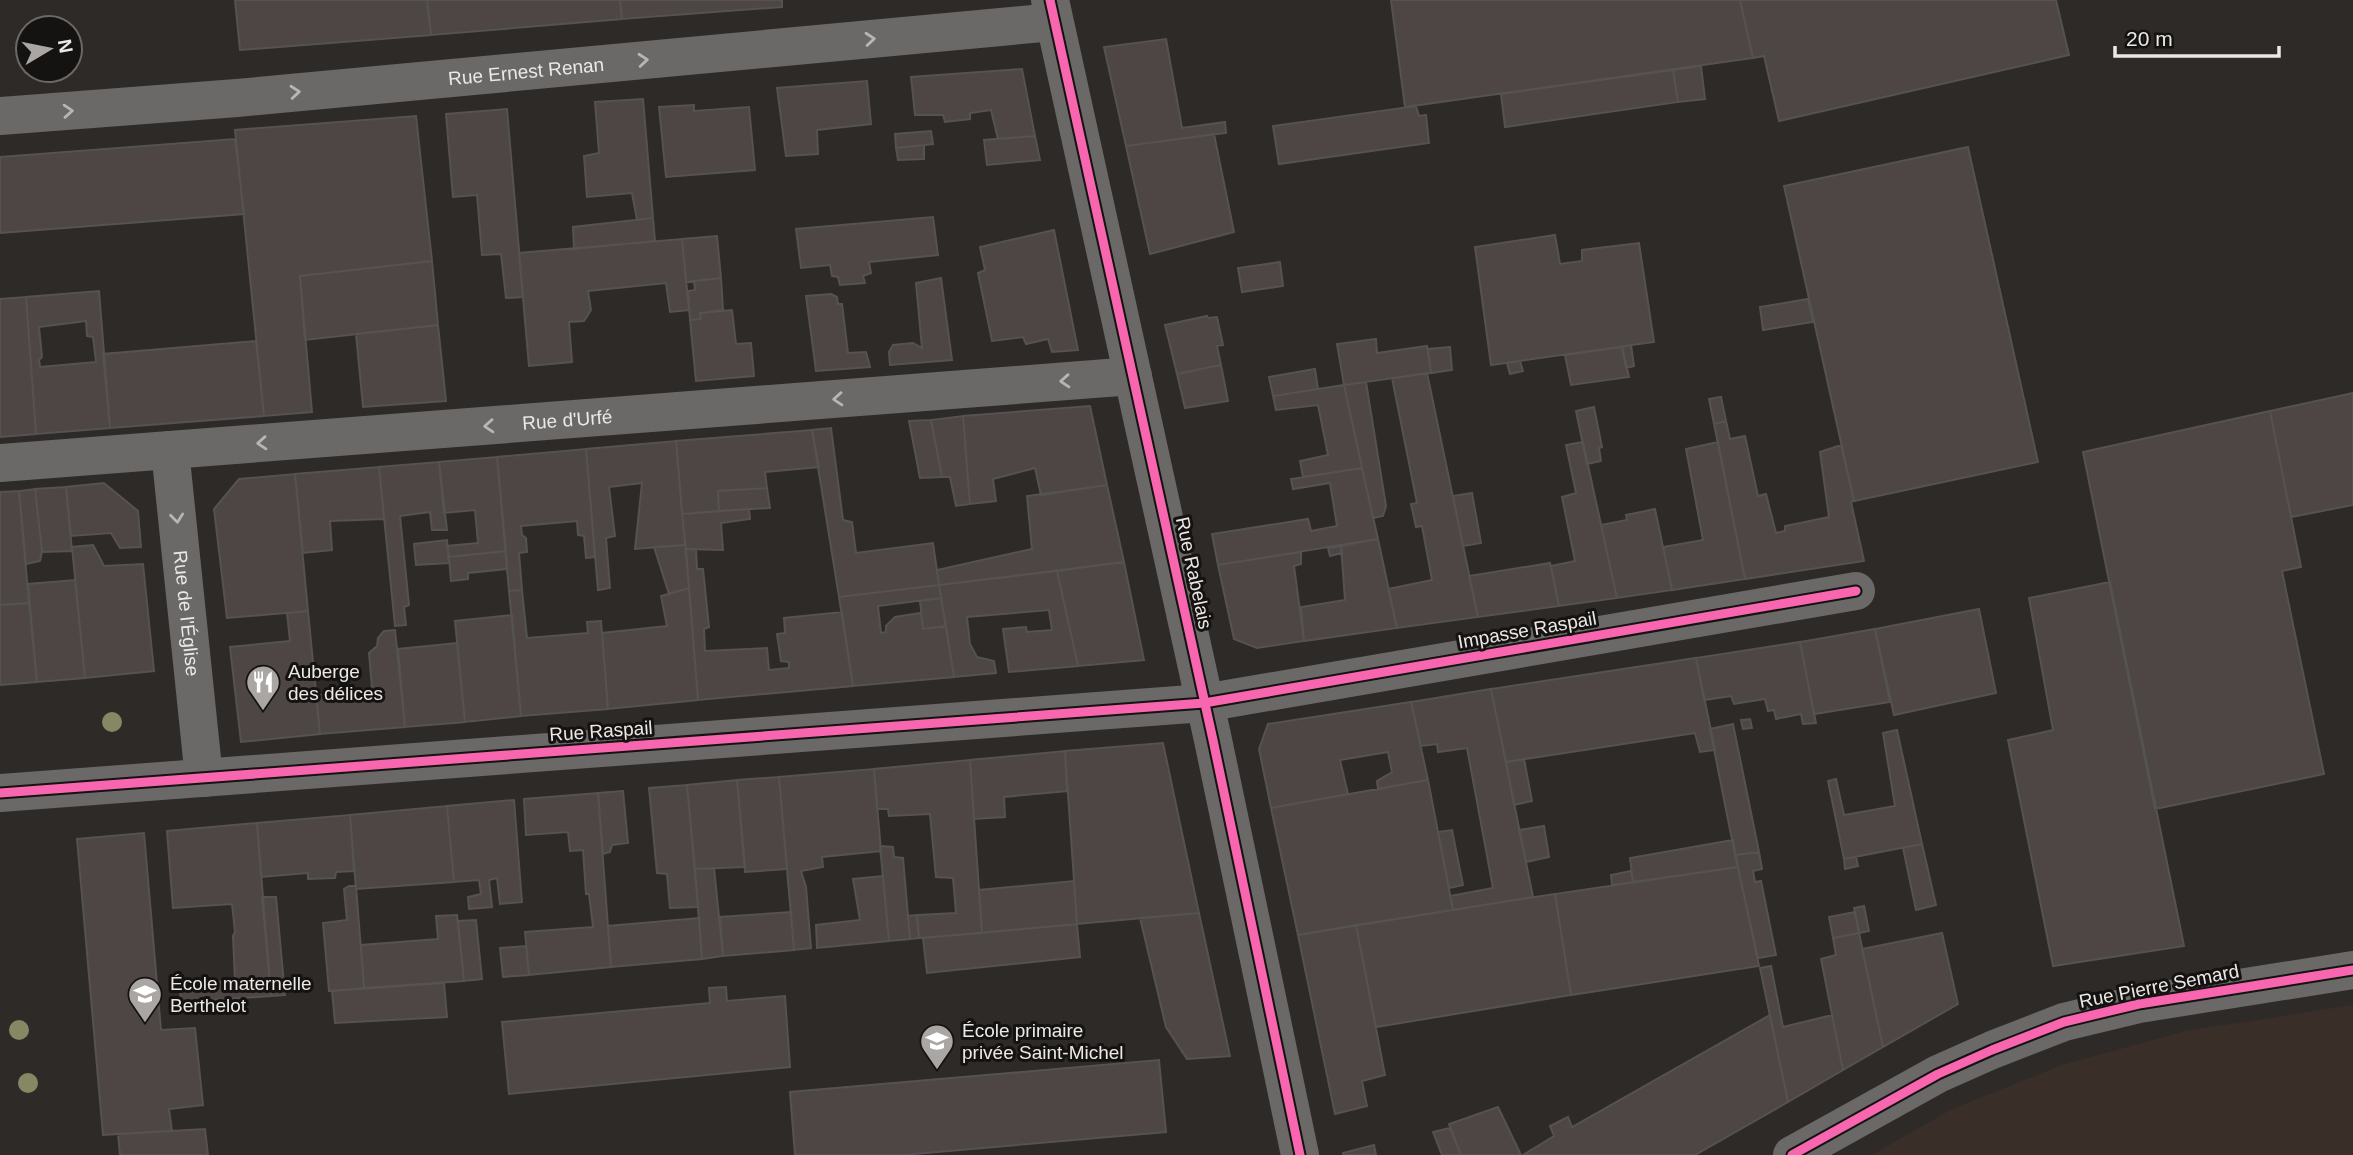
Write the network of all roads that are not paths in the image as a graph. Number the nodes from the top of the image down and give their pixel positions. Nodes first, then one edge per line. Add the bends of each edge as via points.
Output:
1 (1052, 11) edge
2 (0, 116) edge
3 (1133, 376) junction
4 (170, 450) junction
5 (0, 463) edge
6 (1856, 591) dead end
7 (1204, 703) junction
8 (204, 778) junction
9 (0, 793) edge
10 (2353, 970) edge
11 (1300, 1155) edge
12 (1792, 1155) edge

2 -> 1 street, Rue Ernest Renan via 264,95
1 - 3 street, Rue Rabelais
3 -> 4 street, Rue d'Urfé
3 - 7 street, Rue Rabelais
4 - 5 street, Rue d'Urfé
4 -> 8 street, Rue de l'Église
6 - 7 street, Impasse Raspail
7 - 8 street, Rue Raspail
7 - 11 street, Rue Rabelais
8 - 9 street, Rue Raspail
10 - 12 street, Rue Pierre Semard via 2139,1004 2064,1023 1938,1074

